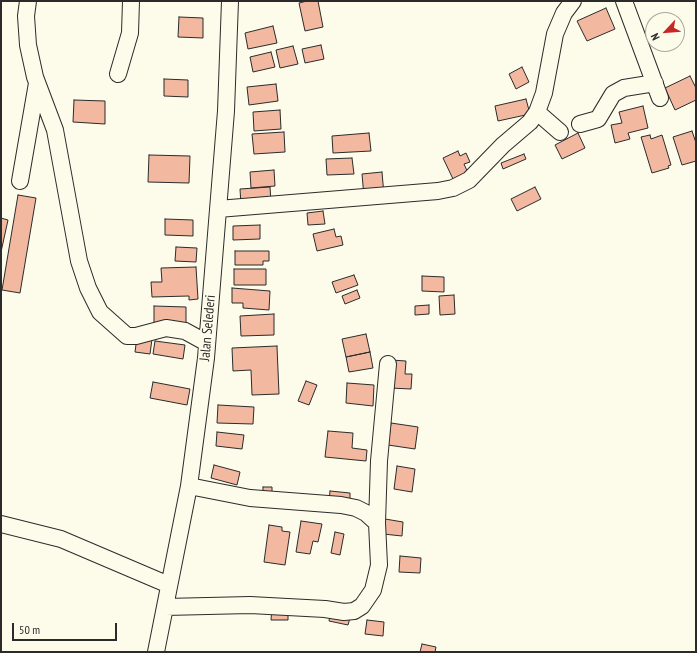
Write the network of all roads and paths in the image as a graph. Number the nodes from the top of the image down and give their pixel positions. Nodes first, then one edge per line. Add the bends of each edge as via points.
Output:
1 (28, 1) edge
2 (131, 1) edge
3 (230, 1) edge
4 (572, 1) edge
5 (624, 1) edge
6 (118, 74) dead end
7 (655, 82) junction
8 (37, 83) junction
9 (660, 98) dead end
10 (537, 112) junction
11 (580, 124) dead end
12 (560, 132) dead end
13 (20, 181) dead end
14 (218, 209) junction
15 (207, 343) junction
16 (388, 364) dead end
17 (189, 486) junction
18 (376, 523) junction
19 (1, 524) edge
20 (168, 585) junction
21 (164, 607) junction
22 (156, 652) edge

1 - 8 street via 28,45
2 - 6 street via 130,33
3 - 14 street, Jalan Selederi via 226,111
4 - 10 street via 555,34 544,92
5 - 7 street
7 - 9 street
7 - 11 street via 624,88 613,94 598,119
8 - 13 street
8 - 15 street via 55,130 79,262 100,312 127,336 166,328 185,331
10 - 12 street
10 - 14 street via 530,122 469,180 453,188 390,196
14 - 15 street, Jalan Selederi
15 - 17 street, Jalan Selederi
16 - 18 street
17 - 18 street via 250,498 356,508
17 - 20 street, Jalan Selederi
18 - 21 street via 379,565 373,590 362,606 354,611 250,605
19 - 20 street via 61,539
20 - 21 street, Jalan Selederi
21 - 22 street, Jalan Selederi

